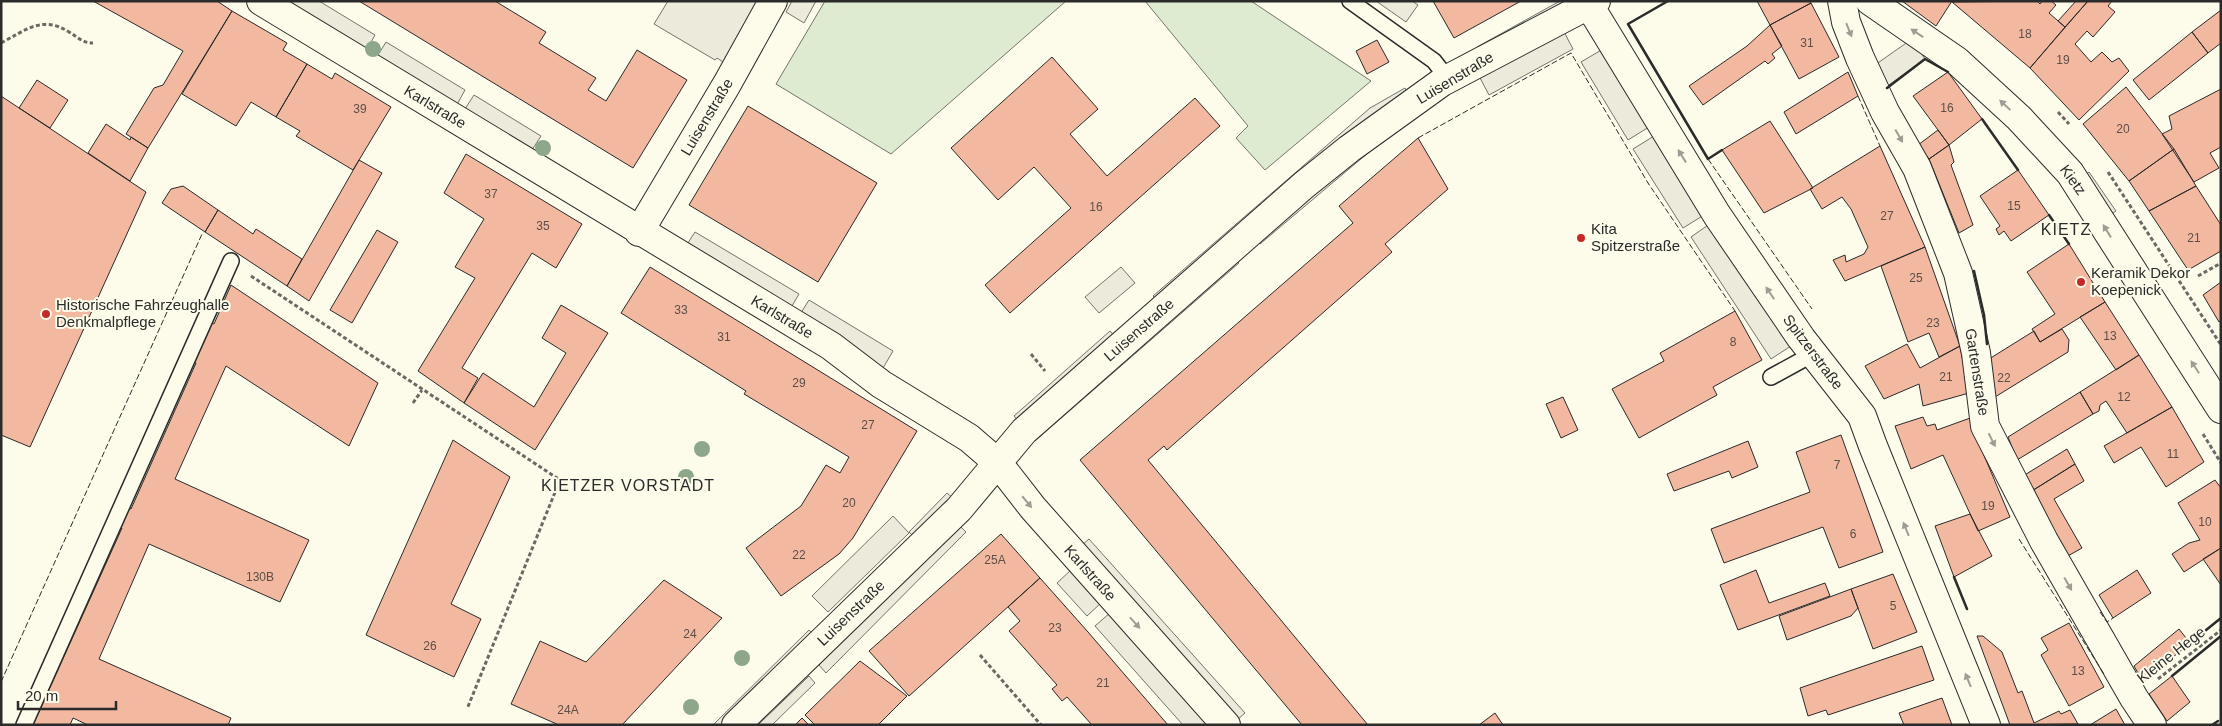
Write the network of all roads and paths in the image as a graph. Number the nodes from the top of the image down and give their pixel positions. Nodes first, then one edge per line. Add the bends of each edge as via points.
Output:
1 (261, 1) edge
2 (773, 1) edge
3 (1350, 1) edge
4 (1842, 1) edge
5 (1870, 1) edge
6 (1592, 3) edge
7 (1, 43) edge
8 (93, 43) dead end
9 (1448, 78) junction
10 (639, 232) junction
11 (230, 261) joint
12 (2221, 263) edge
13 (2198, 276) dead end
14 (1030, 354) dead end
15 (1813, 354) junction
16 (1046, 371) dead end
17 (1771, 377) dead end
18 (422, 390) junction
19 (414, 404) dead end
20 (2221, 408) edge
21 (998, 463) junction
22 (2221, 630) edge
23 (980, 655) dead end
24 (2134, 698) junction
25 (467, 708) dead end
26 (24, 725) edge
27 (736, 725) edge
28 (1041, 725) edge
29 (1226, 725) edge
30 (1986, 725) edge
31 (2152, 725) edge

1 - 10 street, Karlstraße
2 - 10 street, Luisenstraße
3 - 9 lane via 1434,61
4 -> 24 street, Gartenstraße via 1846,22 1860,58 1885,112 1917,168 1958,273 1976,353 1985,426 2044,541
20 -> 5 street, Kietz via 2070,173 2019,118 1957,60
6 - 9 street, Luisenstraße
15 -> 6 street, Spitzerstraße via 1718,215
7 - 8 path via 37,24 58,26 77,39
9 - 21 street, Luisenstraße via 1304,185 1024,431
10 - 21 street, Karlstraße via 831,346 881,384 969,438
11 - 18 path
11 - 26 lane
12 - 13 path
14 - 16 path
15 - 17 lane
30 -> 15 street, Spitzerstraße via 1862,416
18 - 19 path
18 - 25 path via 560,480
21 - 27 street, Luisenstraße via 959,509
21 -> 29 street, Karlstraße via 1032,508
22 - 24 path, Kleine Hege
23 - 28 path
24 - 31 street, Gartenstraße

